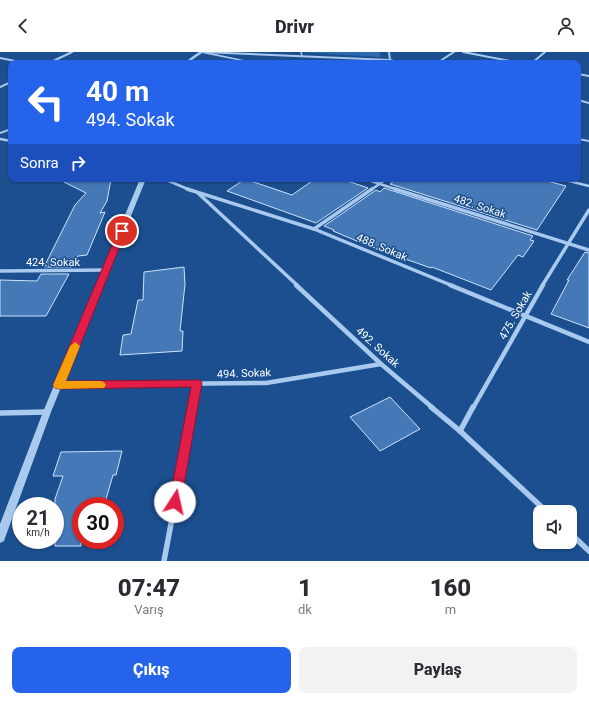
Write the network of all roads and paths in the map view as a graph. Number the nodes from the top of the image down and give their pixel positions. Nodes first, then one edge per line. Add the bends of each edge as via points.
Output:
1 (72, 52) edge
2 (201, 52) edge
3 (301, 52) edge
4 (389, 52) edge
5 (454, 52) edge
6 (463, 52) edge
7 (545, 52) edge
8 (302, 56) junction
9 (0, 58) edge
10 (10, 60) edge
11 (55, 60) edge
12 (190, 60) edge
13 (241, 60) edge
14 (390, 60) joint
15 (442, 60) edge
16 (505, 60) edge
17 (536, 60) edge
18 (142, 182) edge
19 (171, 182) edge
20 (374, 182) edge
21 (382, 182) edge
22 (573, 182) edge
23 (380, 184) junction
24 (589, 186) edge
25 (198, 193) junction
26 (589, 210) edge
27 (314, 228) junction
28 (568, 244) junction
29 (589, 250) edge
30 (106, 270) junction
31 (0, 271) edge
32 (524, 316) junction
33 (589, 342) edge
34 (380, 364) junction
35 (197, 383) junction
36 (59, 385) junction
37 (47, 412) junction
38 (0, 413) edge
39 (460, 431) junction
40 (539, 505) edge
41 (0, 538) edge
42 (577, 540) edge
43 (589, 551) edge
44 (164, 561) edge

1 - 11 street
2 - 8 street
2 - 12 street
2 - 13 street
3 - 8 lane
4 - 14 street
5 - 15 street
6 - 16 street
7 - 17 street
8 - 14 street
9 - 10 street
18 - 30 street
19 - 25 street, 488. Sokak
20 - 23 street, 482. Sokak
21 - 23 street
22 - 24 street
23 - 27 street
23 - 28 street, 482. Sokak
25 - 27 street, 488. Sokak
25 - 34 street, 492. Sokak
26 - 28 street, 475. Sokak
27 - 32 street, 488. Sokak
28 - 29 street, 482. Sokak
28 - 32 street, 475. Sokak
30 - 31 street, 424. Sokak
30 - 36 street
32 - 33 street, 488. Sokak
32 - 39 street, 475. Sokak
34 - 35 street, 494. Sokak via 266,383
34 - 39 street, 492. Sokak
35 - 36 street, 494. Sokak
35 - 44 street
36 - 37 street
37 - 38 street
37 - 41 street
39 - 40 street, 492. Sokak
42 - 43 street

